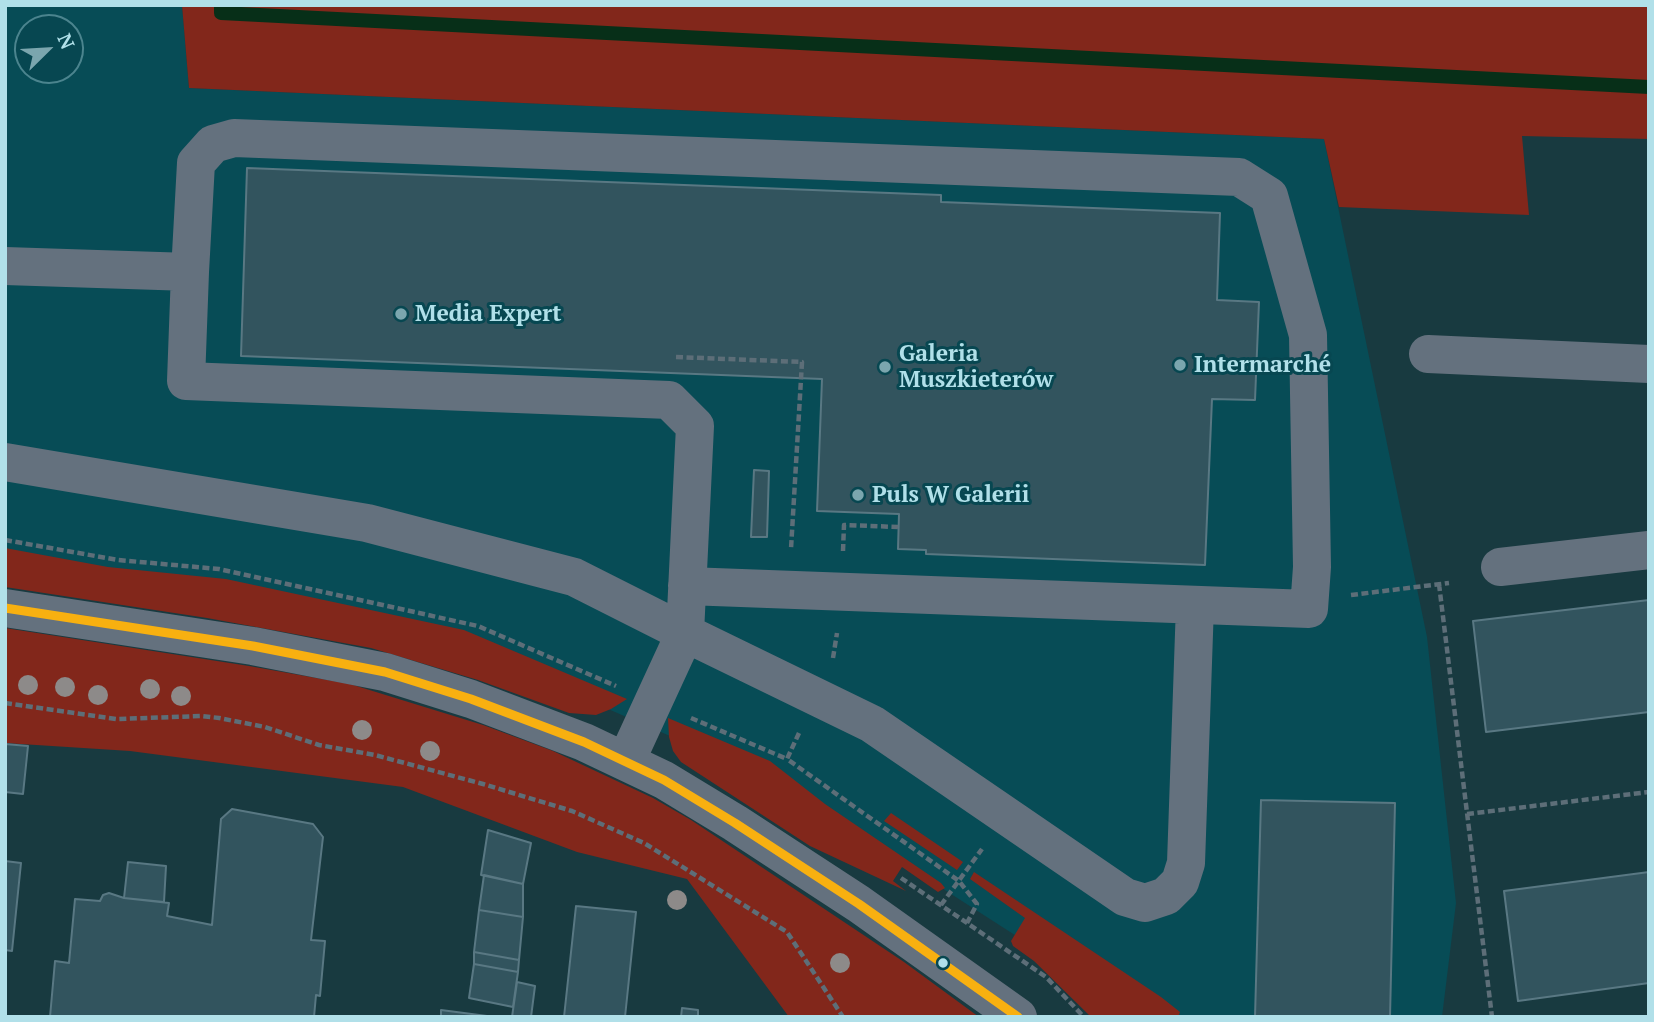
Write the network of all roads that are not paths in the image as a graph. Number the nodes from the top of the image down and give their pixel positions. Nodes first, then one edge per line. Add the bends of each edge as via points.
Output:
1 (5, 266) edge
2 (190, 272) junction
3 (1428, 354) dead end
4 (1649, 364) edge
5 (5, 462) edge
6 (1649, 550) edge
7 (1500, 568) dead end
8 (687, 586) junction
9 (1195, 605) junction
10 (5, 608) edge
11 (685, 633) junction
12 (626, 761) junction
13 (1018, 1017) edge

1 - 2 street
2 - 8 street via 186,381 669,400 695,426
2 - 9 street via 195,163 213,144 234,138 1239,177 1269,196 1308,335 1309,609
3 - 4 street
5 - 11 street via 367,523 574,577
6 - 7 street
8 - 9 street
8 - 11 street
9 - 11 street via 1186,863 1180,882 1166,896 1145,903 1125,897 872,724
10 - 12 street via 253,646 384,672 538,724
11 - 12 street
12 - 13 street via 758,837

